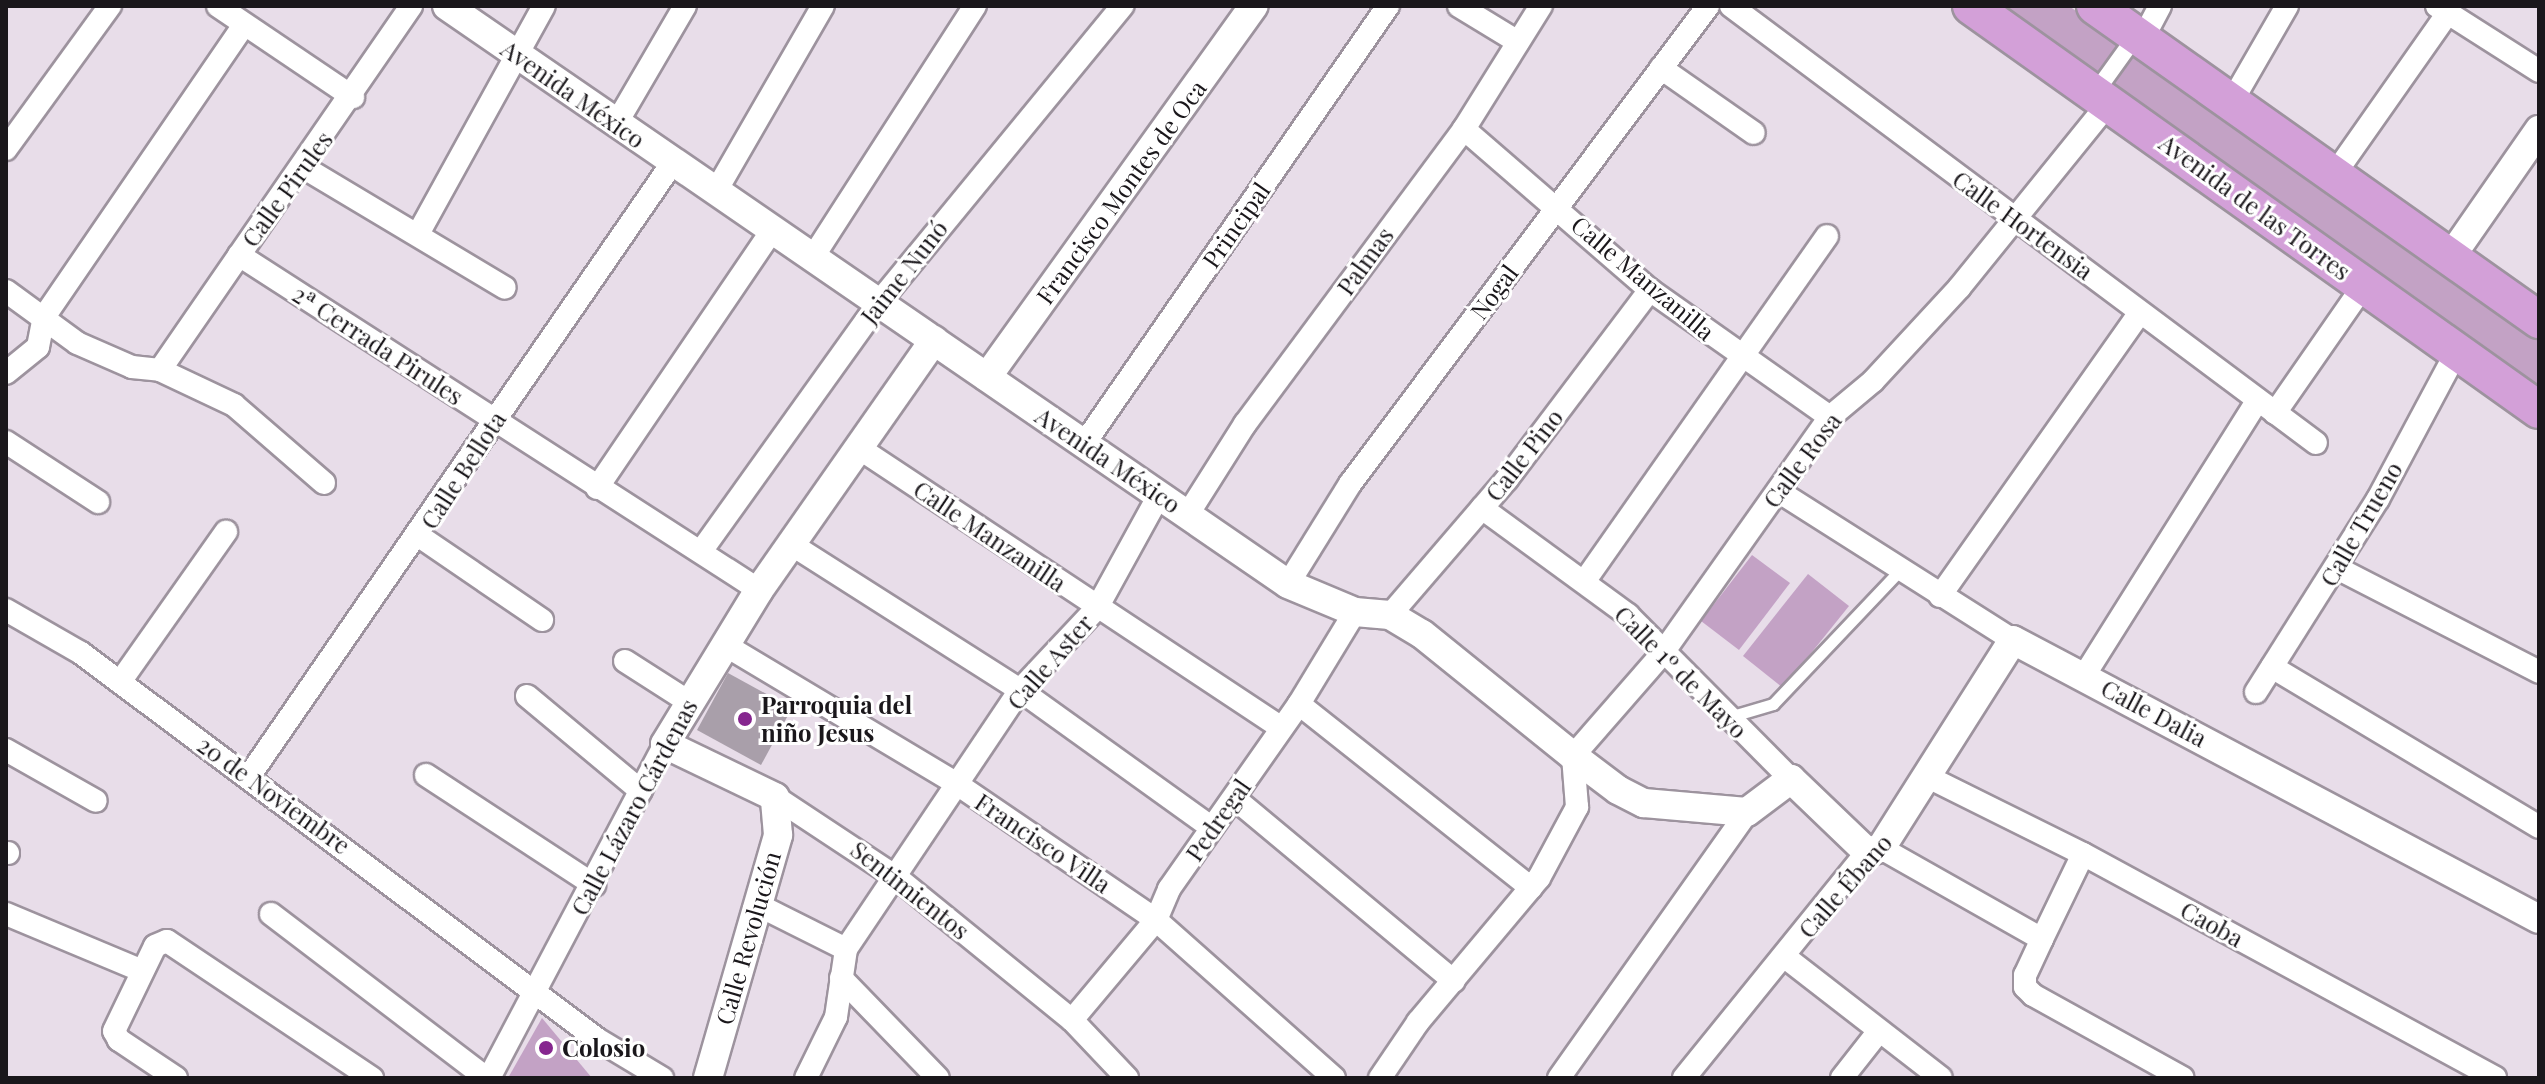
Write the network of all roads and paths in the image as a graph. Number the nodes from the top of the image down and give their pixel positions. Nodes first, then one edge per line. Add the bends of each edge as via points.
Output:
1 (110, 6) edge
2 (218, 6) edge
3 (411, 6) edge
4 (447, 6) edge
5 (544, 6) edge
6 (685, 6) edge
7 (823, 6) edge
8 (975, 6) edge
9 (1122, 6) edge
10 (1254, 6) edge
11 (1388, 6) edge
12 (1459, 6) edge
13 (1541, 6) edge
14 (1708, 6) edge
15 (1731, 6) edge
16 (1971, 6) edge
17 (2095, 6) edge
18 (2160, 6) edge
19 (2287, 6) edge
20 (2442, 9) edge
21 (244, 25) junction
22 (2139, 38) junction
23 (1518, 42) junction
24 (519, 56) junction
25 (1661, 68) junction
26 (2539, 71) edge
27 (353, 97) junction
28 (2102, 98) junction
29 (2231, 103) junction
30 (616, 124) junction
31 (1464, 129) junction
32 (2539, 130) edge
33 (1754, 133) dead end
34 (6, 149) edge
35 (673, 162) junction
36 (303, 167) junction
37 (2334, 175) junction
38 (716, 191) junction
39 (1557, 207) junction
40 (2014, 220) junction
41 (773, 229) junction
42 (418, 234) junction
43 (1827, 236) dead end
44 (239, 255) junction
45 (813, 257) junction
46 (2450, 258) junction
47 (2364, 285) junction
48 (505, 288) dead end
49 (1650, 290) junction
50 (6, 291) edge
51 (880, 301) junction
52 (2140, 312) junction
53 (44, 317) junction
54 (2539, 320) edge
55 (934, 340) junction
56 (2457, 351) junction
57 (1743, 359) junction
58 (160, 370) junction
59 (6, 373) edge
60 (987, 377) junction
61 (2266, 407) junction
62 (2539, 410) edge
63 (1830, 417) junction
64 (495, 421) junction
65 (6, 442) edge
66 (2316, 443) dead end
67 (1084, 444) junction
68 (862, 450) junction
69 (324, 483) dead end
70 (597, 488) junction
71 (1778, 491) junction
72 (1159, 495) junction
73 (98, 502) dead end
74 (1482, 508) junction
75 (1188, 514) junction
76 (226, 532) dead end
77 (419, 536) junction
78 (794, 546) junction
79 (702, 550) junction
80 (2337, 568) junction
81 (1900, 570) junction
82 (1586, 579) junction
83 (1288, 584) junction
84 (759, 590) junction
85 (1940, 596) junction
86 (1097, 608) junction
87 (6, 610) edge
88 (1355, 612) junction
89 (1390, 615) junction
90 (542, 620) dead end
91 (2013, 640) junction
92 (725, 645) junction
93 (1662, 654) junction
94 (625, 661) dead end
95 (2272, 667) junction
96 (2539, 672) edge
97 (2084, 676) junction
98 (120, 682) junction
99 (1020, 690) junction
100 (2256, 692) dead end
101 (527, 696) dead end
102 (689, 702) junction
103 (1299, 704) junction
104 (1725, 718) junction
105 (1280, 727) junction
106 (665, 744) junction
107 (6, 750) edge
108 (1573, 756) junction
109 (250, 775) junction
110 (426, 775) dead end
111 (1926, 776) junction
112 (1791, 779) junction
113 (957, 784) junction
114 (641, 791) junction
115 (775, 797) junction
116 (1234, 798) junction
117 (96, 801) dead end
118 (1747, 812) junction
119 (1211, 827) junction
120 (2539, 827) edge
121 (1874, 850) junction
122 (2083, 854) junction
123 (896, 877) junction
124 (594, 885) junction
125 (1531, 888) junction
126 (758, 905) junction
127 (6, 914) edge
128 (271, 914) dead end
129 (2539, 919) edge
130 (1156, 920) junction
131 (2042, 939) junction
132 (846, 949) junction
133 (1785, 957) junction
134 (142, 971) junction
135 (841, 978) junction
136 (1454, 981) junction
137 (535, 990) junction
138 (1072, 1020) junction
139 (1879, 1031) junction
140 (176, 1078) edge
141 (372, 1078) edge
142 (488, 1078) edge
143 (662, 1078) edge
144 (708, 1078) edge
145 (806, 1078) edge
146 (938, 1078) edge
147 (1127, 1078) edge
148 (1334, 1078) edge
149 (1380, 1078) edge
150 (1559, 1078) edge
151 (1684, 1078) edge
152 (1842, 1078) edge
153 (1941, 1078) edge
154 (2183, 1078) edge
155 (2495, 1078) edge

1 - 34 street
2 - 21 street
3 - 27 street, Calle Pirules
4 - 24 street, Avenida México
5 - 24 street
6 - 30 street
7 - 38 street
8 - 45 street
9 - 51 street, Jaime Nunó
10 - 60 street, Francisco Montes de Oca
11 - 67 street, Principal
12 - 23 street
13 - 23 street, Palmas
14 - 25 street, Nogal
15 - 40 street, Calle Hortensia
16 - 28 main road, Avenida de las Torres
17 - 22 main road
18 - 22 street
19 - 29 street
20 - 26 street
20 - 37 street
21 - 27 street
21 - 53 street
22 - 28 street
22 - 29 main road
23 - 31 street, Palmas
24 - 30 street, Avenida México
24 - 42 street
25 - 33 street
25 - 39 street, Nogal
27 - 36 street, Calle Pirules
28 - 40 street, Calle Rosa
28 - 47 main road, Avenida de las Torres
29 - 37 main road
30 - 35 street, Avenida México
31 - 39 street, Calle Manzanilla
31 - 75 street, Palmas via 1245,424
32 - 46 street
35 - 38 street, Avenida México
35 - 64 street, Calle Bellota
36 - 42 street
36 - 44 street, Calle Pirules
37 - 46 main road
38 - 41 street, Avenida México
39 - 49 street, Calle Manzanilla
39 - 83 street, Nogal via 1350,484
40 - 52 street, Calle Hortensia
40 - 63 street, Calle Rosa via 1938,311
41 - 45 street, Avenida México
41 - 70 street
42 - 48 street
43 - 57 street
44 - 58 street, Calle Pirules
44 - 64 street, 2ª Cerrada Pirules
45 - 51 street, Avenida México
46 - 54 main road
47 - 56 main road, Avenida de las Torres
47 - 61 street
49 - 57 street, Calle Manzanilla
49 - 74 street, Calle Pino
50 - 53 street
51 - 55 street, Avenida México
51 - 79 street, Jaime Nunó
52 - 61 street, Calle Hortensia
52 - 85 street
53 - 58 street via 77,343 132,367
53 - 59 street via 38,347
55 - 60 street, Avenida México
55 - 68 street, Calle Lázaro Cárdenas
56 - 62 main road, Avenida de las Torres
56 - 80 street, Calle Trueno
57 - 63 street, Calle Manzanilla
57 - 82 street
58 - 69 street via 234,405
60 - 67 street, Avenida México
61 - 66 street, Calle Hortensia
61 - 97 street
63 - 71 street, Calle Rosa
64 - 70 street, 2ª Cerrada Pirules
64 - 77 street, Calle Bellota
65 - 73 street
67 - 72 street, Avenida México
68 - 78 street, Calle Lázaro Cárdenas
68 - 86 street, Calle Manzanilla
70 - 79 street, 2ª Cerrada Pirules
71 - 81 street, Calle Dalia
71 - 93 street, Calle Rosa
72 - 75 street, Avenida México
72 - 86 street, Calle Aster
74 - 82 street, Calle 1º de Mayo
74 - 89 street, Calle Pino
75 - 83 street, Avenida México
76 - 98 street
77 - 90 street
77 - 109 street, Calle Bellota
78 - 84 street, Calle Lázaro Cárdenas
78 - 99 street
79 - 84 street, 2ª Cerrada Pirules
80 - 95 street, Calle Trueno
80 - 96 street
81 - 85 street, Calle Dalia
81 - 104 lane via 1773,704
82 - 93 street, Calle 1º de Mayo
83 - 88 street, Avenida México
84 - 92 street, Calle Lázaro Cárdenas
85 - 91 street, Calle Dalia
86 - 99 street, Calle Aster
86 - 105 street, Calle Manzanilla
87 - 98 street, 20 de Noviembre
88 - 89 street, Avenida México
88 - 103 street, Pedregal
89 - 108 street, Avenida México via 1422,634
91 - 97 street, Calle Dalia
91 - 111 street, Calle Ébano
92 - 102 street, Calle Lázaro Cárdenas
92 - 113 street, Francisco Villa
93 - 104 street, Calle 1º de Mayo
93 - 108 street, Calle Rosa
94 - 102 street
95 - 100 street, Calle Trueno
95 - 120 street
97 - 129 street, Calle Dalia
98 - 109 street, 20 de Noviembre
99 - 113 street, Calle Aster
99 - 119 street
101 - 114 street
102 - 106 street, Calle Lázaro Cárdenas
103 - 105 street, Pedregal
103 - 125 street
104 - 112 street, Calle 1º de Mayo
105 - 116 street, Pedregal
106 - 114 street, Calle Lázaro Cárdenas
106 - 115 street, Sentimientos
107 - 117 street
108 - 118 street, Avenida México via 1644,803
108 - 125 street via 1577,807
109 - 137 street, 20 de Noviembre
110 - 124 street
111 - 121 street, Calle Ébano
111 - 122 street, Caoba
112 - 118 street
112 - 121 street, Calle 1º de Mayo
113 - 123 street, Calle Aster
113 - 130 street, Francisco Villa
114 - 124 street, Calle Lázaro Cárdenas
115 - 123 street, Sentimientos
115 - 126 street, Calle Revolución via 778,835
116 - 119 street, Pedregal
116 - 136 street
118 - 150 street
119 - 130 street, Pedregal via 1169,889
121 - 131 street
121 - 133 street, Calle Ébano
122 - 131 street
122 - 155 street, Caoba
123 - 132 street, Calle Aster
123 - 138 street, Sentimientos
124 - 137 street, Calle Lázaro Cárdenas
125 - 136 street
126 - 132 street
126 - 144 street, Calle Revolución
127 - 134 street
128 - 142 street
130 - 138 street, Pedregal
130 - 148 street, Francisco Villa
131 - 154 street via 2025,975 2033,995
132 - 135 street, Calle Aster
133 - 139 street
133 - 151 street, Calle Ébano
134 - 140 street via 114,1031 119,1040
134 - 141 street via 155,946 167,941 180,946
135 - 145 street, Calle Aster via 836,1017
135 - 146 street
136 - 149 street
137 - 142 street, Calle Lázaro Cárdenas
137 - 143 street, 20 de Noviembre via 597,1039
138 - 147 street, Sentimientos
139 - 152 street
139 - 153 street

